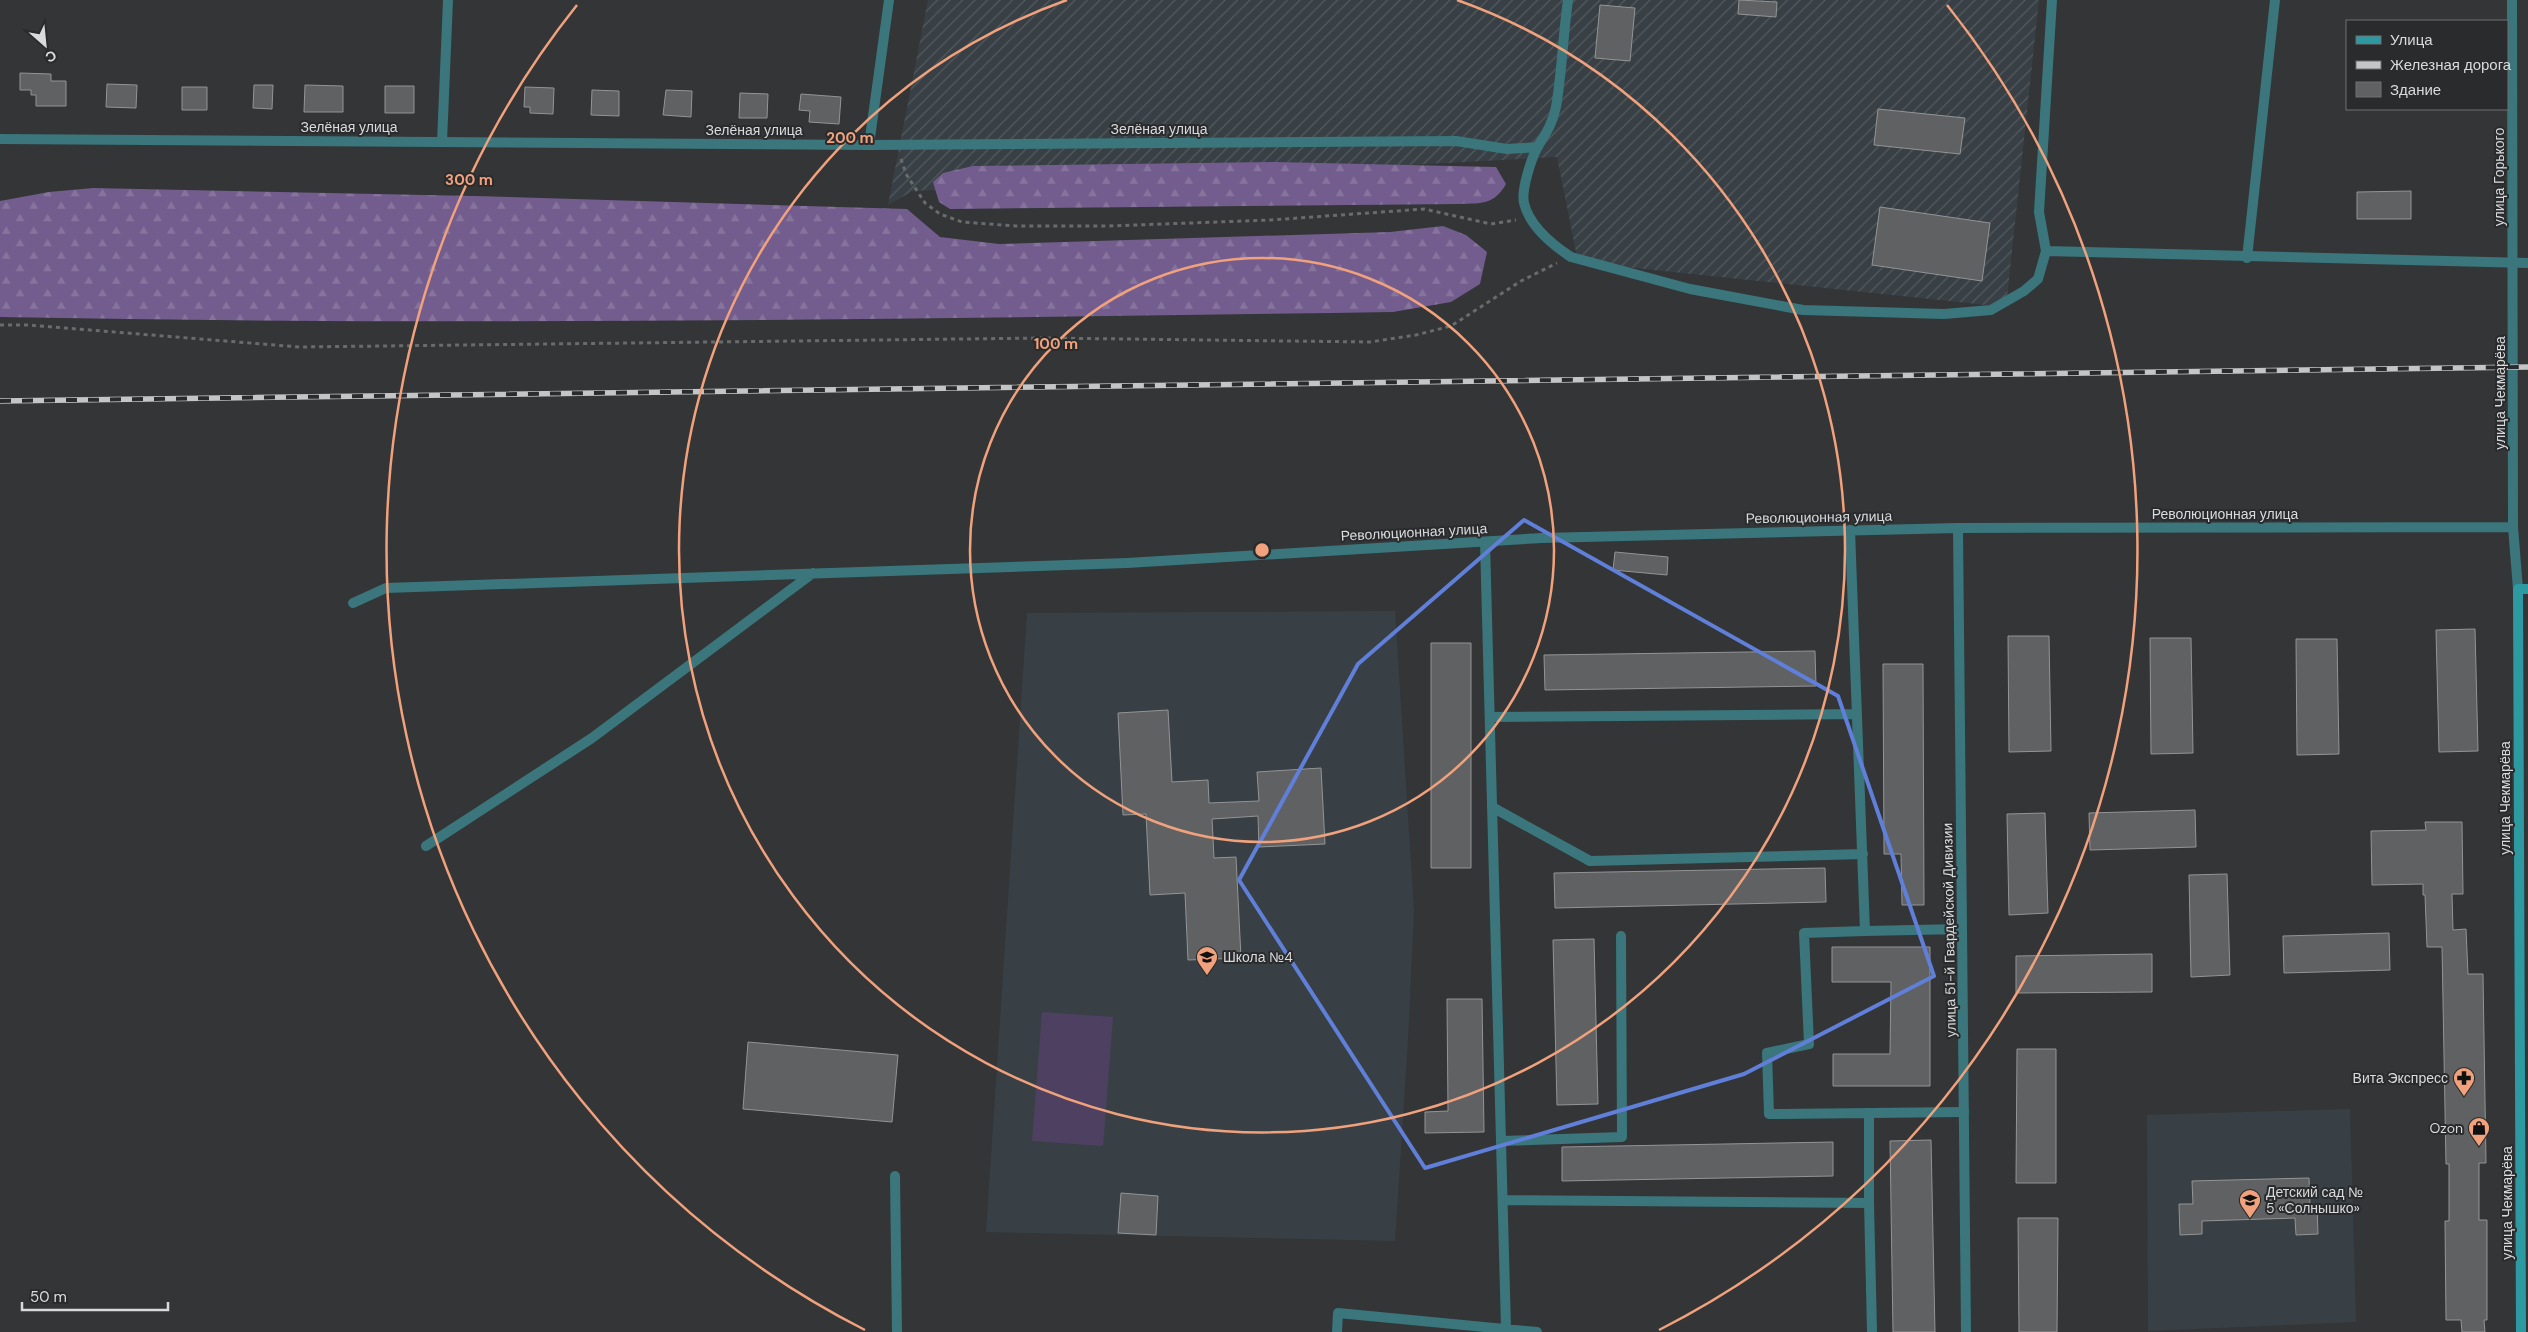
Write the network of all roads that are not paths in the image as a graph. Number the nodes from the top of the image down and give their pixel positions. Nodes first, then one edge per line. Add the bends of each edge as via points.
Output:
1 (448, 0) edge
2 (889, 0) edge
3 (1568, 0) edge
4 (2052, 0) edge
5 (2275, 0) edge
6 (2512, 0) edge
7 (0, 139) edge
8 (442, 142) junction
9 (869, 145) junction
10 (1538, 146) junction
11 (2046, 252) junction
12 (2247, 258) junction
13 (2513, 263) junction
14 (2528, 263) edge
15 (2513, 527) junction
16 (1958, 528) junction
17 (1850, 530) junction
18 (1485, 542) junction
19 (813, 573) junction
20 (2523, 589) edge
21 (353, 602) dead end
22 (1857, 714) junction
23 (1490, 717) junction
24 (2523, 795) edge
25 (1492, 807) junction
26 (426, 846) dead end
27 (1863, 854) junction
28 (1962, 929) junction
29 (1865, 931) junction
30 (1621, 936) dead end
31 (1964, 1112) junction
32 (1869, 1113) junction
33 (1501, 1141) junction
34 (895, 1176) dead end
35 (1503, 1200) junction
36 (1869, 1203) junction
37 (1506, 1329) junction
38 (897, 1332) edge
39 (1337, 1332) edge
40 (1537, 1332) edge
41 (1872, 1332) edge
42 (1966, 1332) edge
43 (2521, 1332) edge

1 - 8 street
2 - 9 street
3 - 10 street via 1556,107 1548,134
4 - 11 street via 2039,212
5 - 12 street
6 - 13 street, улица Горького
7 - 8 street, Зелёная улица
8 - 9 street, Зелёная улица
9 - 10 street, Зелёная улица via 1456,141 1508,149
10 - 11 street via 1529,166 1524,202 1530,218 1555,246 1571,256 1690,289 1794,309 1944,314 1991,310 2038,279
11 - 12 street
12 - 13 street
13 - 14 street
13 - 15 street, улица Чекмарёва
15 - 16 street, Революционная улица
15 - 20 street, улица Чекмарёва
16 - 17 street, Революционная улица
16 - 28 street, улица 51-й Гвардейской Дивизии
17 - 18 street, Революционная улица
17 - 22 street
18 - 19 street, Революционная улица via 1127,563
18 - 23 street
19 - 21 street, Революционная улица via 386,588
19 - 26 street via 592,738
20 - 24 street, улица Чекмарёва
22 - 23 street
22 - 27 street
23 - 25 street
24 - 43 street, улица Чекмарёва
25 - 27 street via 1590,861
25 - 33 street
27 - 29 street
28 - 29 street
28 - 31 street, улица 51-й Гвардейской Дивизии
29 - 32 street via 1804,932 1809,1044 1767,1053 1770,1114
30 - 33 street via 1622,1137
31 - 32 street
31 - 42 street, улица 51-й Гвардейской Дивизии
32 - 36 street
33 - 35 street
34 - 38 street
35 - 36 street
35 - 37 street
36 - 41 street
37 - 39 street via 1338,1313
37 - 40 street

